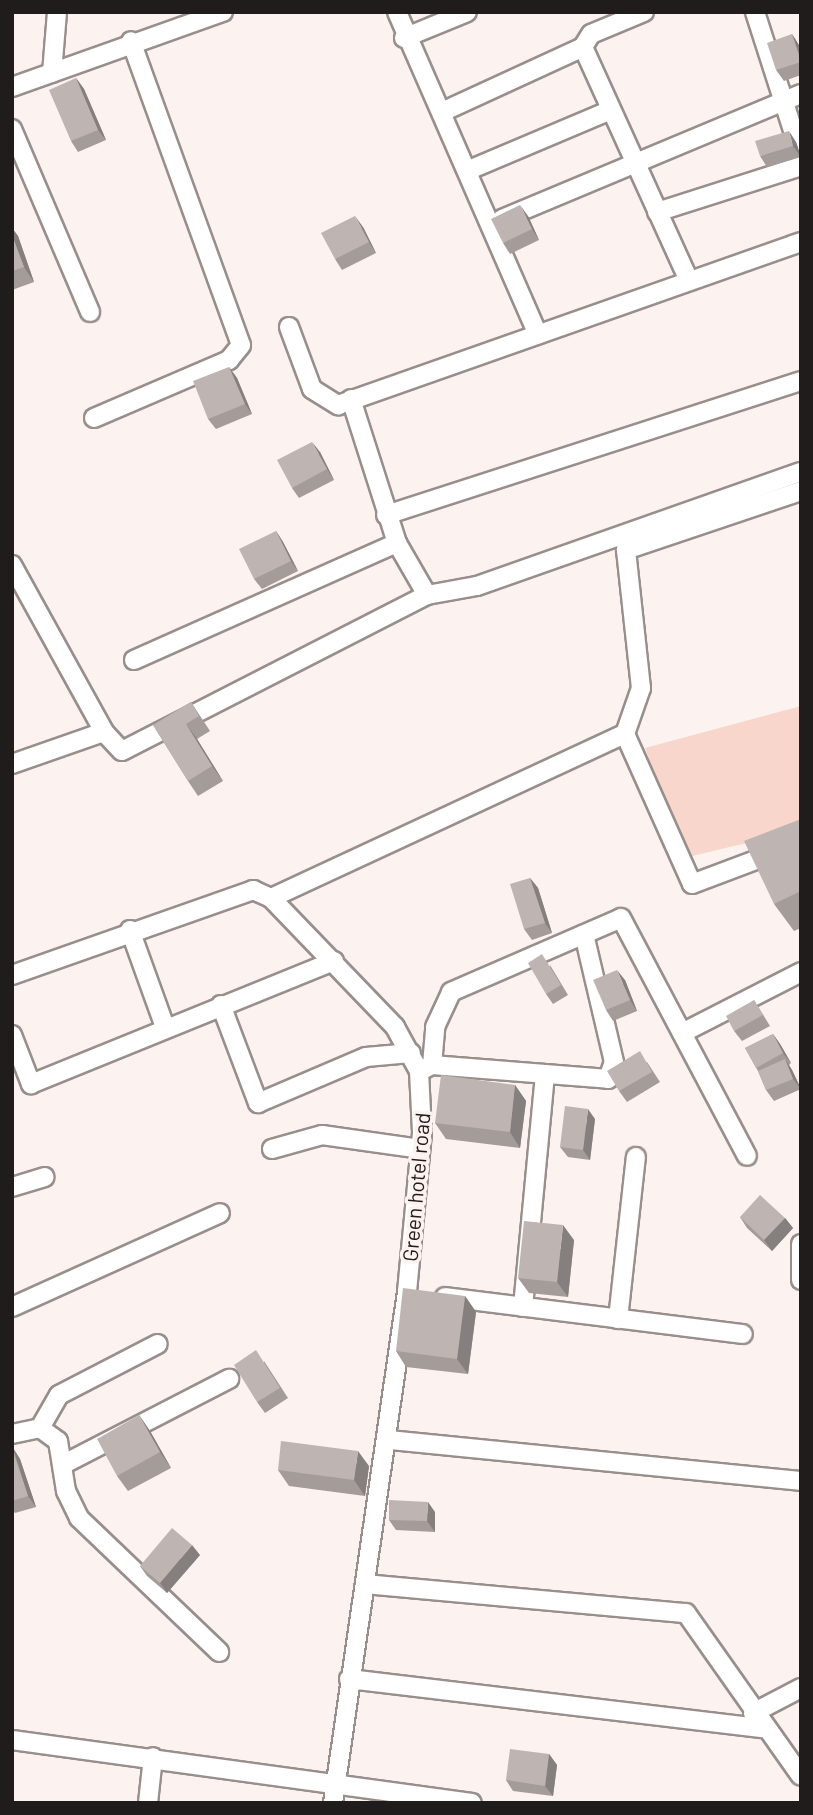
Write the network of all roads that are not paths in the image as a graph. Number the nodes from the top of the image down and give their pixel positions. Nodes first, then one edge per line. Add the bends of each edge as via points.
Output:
1 (57, 12) edge
2 (223, 12) edge
3 (397, 12) edge
4 (467, 12) edge
5 (644, 12) edge
6 (755, 12) edge
7 (404, 38) junction
8 (131, 41) junction
9 (583, 47) junction
10 (52, 73) junction
11 (12, 88) edge
12 (801, 94) edge
13 (783, 99) junction
14 (611, 110) junction
15 (442, 112) junction
16 (12, 130) edge
17 (801, 155) edge
18 (634, 160) junction
19 (801, 166) edge
20 (469, 170) junction
21 (657, 212) junction
22 (492, 223) junction
23 (801, 242) edge
24 (689, 281) junction
25 (90, 312) dead end
26 (289, 327) dead end
27 (538, 334) junction
28 (801, 381) edge
29 (352, 399) junction
30 (94, 418) dead end
31 (801, 472) edge
32 (801, 491) edge
33 (386, 514) junction
34 (397, 543) junction
35 (12, 565) edge
36 (427, 595) junction
37 (134, 660) dead end
38 (103, 732) junction
39 (625, 734) junction
40 (12, 764) edge
41 (801, 843) edge
42 (271, 898) junction
43 (130, 930) junction
44 (584, 934) junction
45 (334, 961) junction
46 (801, 972) edge
47 (12, 975) edge
48 (221, 1005) junction
49 (165, 1027) junction
50 (682, 1033) junction
51 (12, 1035) edge
52 (411, 1053) junction
53 (426, 1068) junction
54 (545, 1076) junction
55 (272, 1149) dead end
56 (420, 1149) junction
57 (747, 1156) dead end
58 (636, 1157) dead end
59 (45, 1177) dead end
60 (12, 1187) edge
61 (220, 1213) dead end
62 (801, 1244) edge
63 (801, 1280) edge
64 (407, 1292) junction
65 (12, 1307) edge
66 (523, 1307) junction
67 (618, 1319) junction
68 (743, 1334) dead end
69 (158, 1344) dead end
70 (229, 1379) dead end
71 (40, 1428) junction
72 (12, 1434) edge
73 (390, 1440) junction
74 (64, 1464) junction
75 (801, 1481) edge
76 (365, 1584) junction
77 (219, 1653) dead end
78 (349, 1679) junction
79 (801, 1688) edge
80 (757, 1721) junction
81 (12, 1741) edge
82 (153, 1757) junction
83 (801, 1776) edge
84 (334, 1784) junction
85 (148, 1803) edge
86 (333, 1803) edge
87 (472, 1803) edge

1 - 10 street
2 - 8 street
3 - 7 street
4 - 7 street
5 - 9 street via 590,34
6 - 13 street
7 - 15 street
8 - 10 street
8 - 30 street via 241,345 229,360
9 - 14 street
9 - 15 street
10 - 11 street
12 - 13 street
13 - 17 street
13 - 18 street
14 - 18 street
14 - 20 street
15 - 20 street
16 - 25 street
18 - 21 street
18 - 22 street
19 - 21 street
20 - 22 street
21 - 24 street
22 - 27 street
23 - 24 street
24 - 27 street
26 - 29 street via 316,396 330,405
27 - 29 street
28 - 33 street
29 - 33 street
31 - 36 street via 477,586
32 - 39 street via 626,550 641,688
33 - 34 street
34 - 36 street
34 - 37 street
35 - 38 street
36 - 38 street via 133,746 114,749
38 - 40 street
39 - 41 street via 692,884
39 - 42 street
42 - 43 street via 253,890 234,891
42 - 45 street, Green hotel road
43 - 47 street
43 - 49 street
44 - 50 street via 621,918
44 - 53 street via 451,992 435,1027
44 - 54 street via 613,1074 601,1080
45 - 48 street
45 - 52 street, Green hotel road
46 - 50 street
48 - 49 street
48 - 52 street via 258,1103 366,1057
49 - 51 street via 31,1084
50 - 57 street
52 - 53 street, Green hotel road
53 - 54 street
53 - 56 street, Green hotel road
54 - 66 street
55 - 56 street via 322,1135
56 - 64 street, Green hotel road
58 - 67 street
59 - 60 street
61 - 65 street
62 - 63 street via 796,1266
64 - 66 street
64 - 73 street, Green hotel road
66 - 67 street
67 - 68 street
69 - 71 street via 59,1395
70 - 74 street
71 - 72 street
71 - 74 street via 58,1441
73 - 75 street
73 - 76 street, Green hotel road
74 - 77 street via 79,1518
76 - 78 street, Green hotel road
76 - 80 street via 680,1610
78 - 80 street
78 - 84 street, Green hotel road
79 - 80 street
80 - 83 street
81 - 82 street
82 - 84 street
82 - 85 street
84 - 86 street, Green hotel road
84 - 87 street

